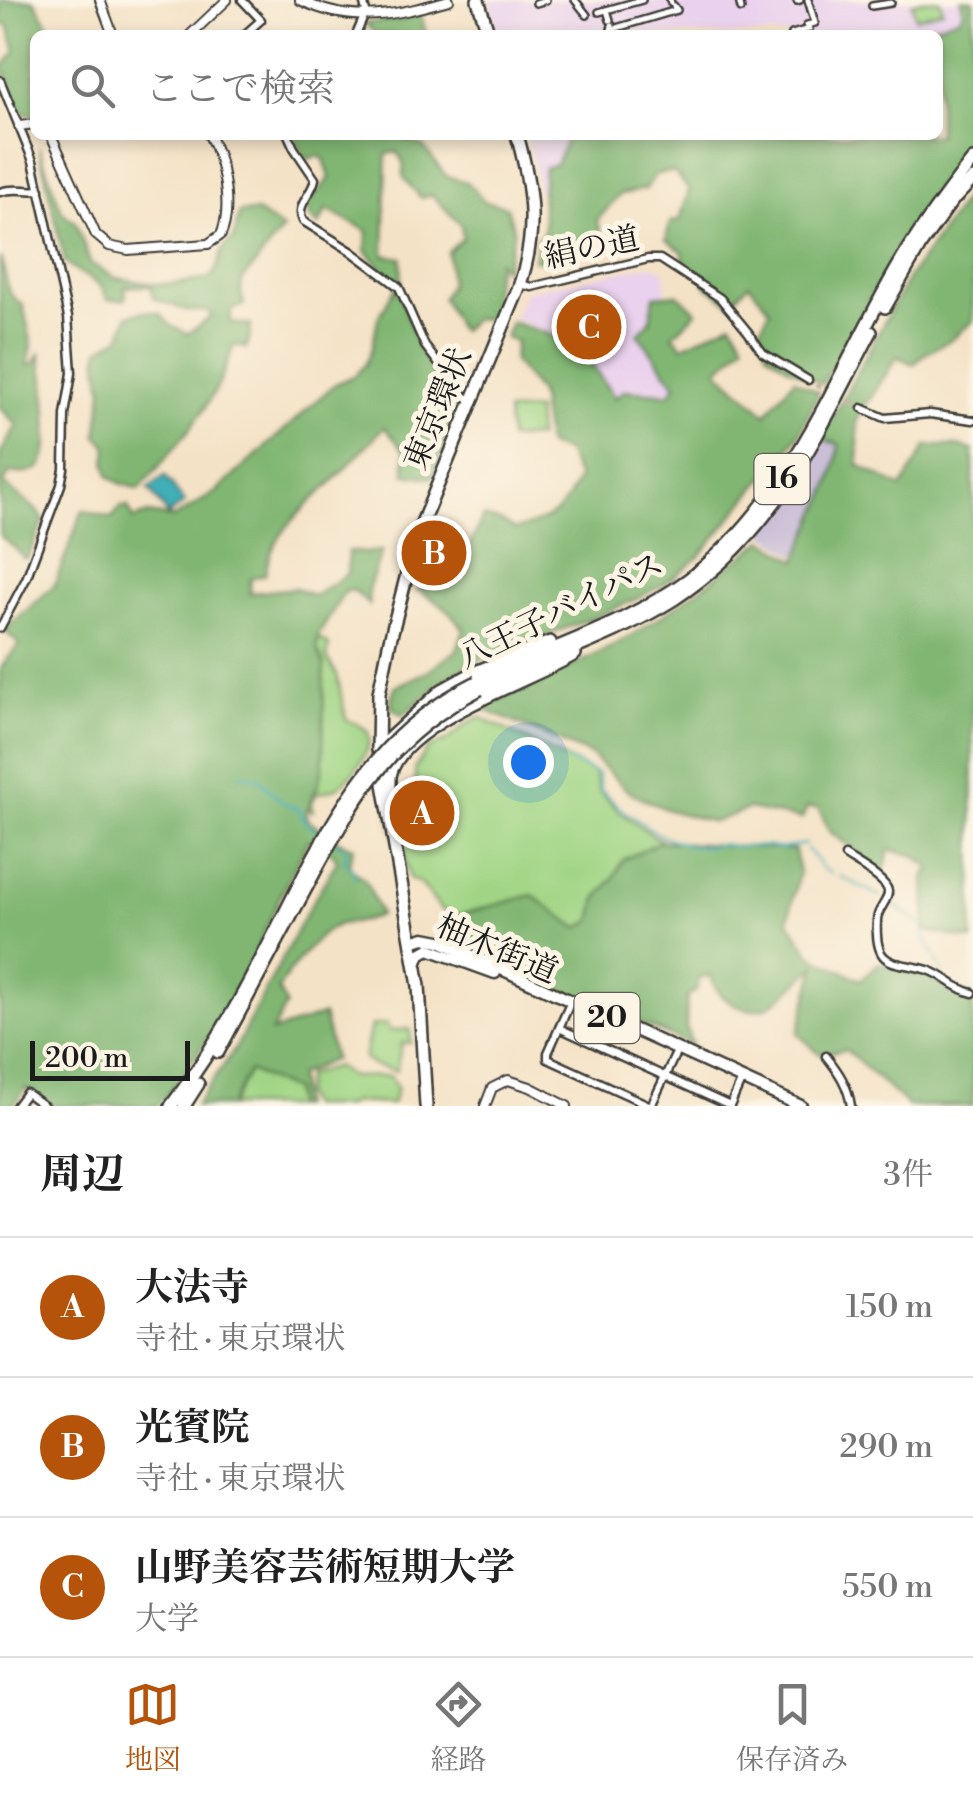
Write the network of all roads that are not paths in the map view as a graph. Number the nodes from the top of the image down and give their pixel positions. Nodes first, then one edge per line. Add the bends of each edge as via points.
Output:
1 (100, 0) edge
2 (228, 0) edge
3 (242, 0) edge
4 (300, 0) edge
5 (363, 0) edge
6 (449, 0) edge
7 (478, 0) edge
8 (546, 0) edge
9 (575, 0) edge
10 (642, 0) edge
11 (738, 0) edge
12 (808, 0) edge
13 (536, 3) dead end
14 (671, 3) edge
15 (875, 4) edge
16 (892, 4) dead end
17 (741, 9) dead end
18 (607, 10) junction
19 (598, 12) dead end
20 (587, 15) dead end
21 (365, 17) junction
22 (611, 27) edge
23 (111, 30) edge
24 (195, 30) edge
25 (250, 30) edge
26 (358, 30) edge
27 (487, 30) edge
28 (809, 30) edge
29 (0, 80) edge
30 (30, 125) edge
31 (19, 126) junction
32 (54, 140) edge
33 (212, 140) edge
34 (290, 140) edge
35 (519, 140) edge
36 (973, 158) edge
37 (969, 175) edge
38 (40, 190) junction
39 (0, 192) edge
40 (520, 284) junction
41 (808, 380) tunnel mouth
42 (471, 401) junction
43 (862, 408) tunnel mouth
44 (973, 420) edge
45 (615, 625) junction
46 (0, 628) edge
47 (381, 678) junction
48 (403, 724) junction
49 (404, 753) junction
50 (379, 754) junction
51 (388, 805) junction
52 (845, 856) dead end
53 (310, 872) junction
54 (412, 942) junction
55 (416, 966) junction
56 (495, 973) junction
57 (973, 994) edge
58 (570, 1004) junction
59 (559, 1028) junction
60 (675, 1055) junction
61 (826, 1056) dead end
62 (665, 1076) junction
63 (741, 1082) junction
64 (16, 1106) edge
65 (44, 1106) edge
66 (168, 1106) edge
67 (182, 1106) edge
68 (426, 1106) edge
69 (485, 1106) edge
70 (568, 1106) edge
71 (795, 1106) edge
72 (851, 1106) edge

1 - 23 street
2 - 24 street
3 - 25 street via 261,20
4 - 21 street
5 - 21 street
6 - 21 street
7 - 27 highway
8 - 13 street
9 - 20 street
10 - 18 street
11 - 17 street
12 - 28 street via 815,23
14 - 22 street via 678,10
15 - 16 street
18 - 19 street
18 - 22 street
21 - 26 street
29 - 31 street
30 - 31 street
31 - 38 street
32 - 33 street via 94,232 109,246 128,250 208,244 222,235 223,172
34 - 42 street via 315,179 300,207 303,221 399,287 425,346
35 - 40 highway, 東京環状 via 532,206
36 - 37 highway, 16
37 - 45 highway, 八王子バイパス / 16 via 905,255 768,500 698,571
37 - 45 highway, 八王子バイパス / 16 via 900,279 802,462 764,518 693,586
38 - 39 street
38 - 46 street via 69,332 64,469 26,579
40 - 41 street, 絹の道 via 660,260 720,298 763,353
40 - 42 highway, 東京環状
42 - 47 highway, 東京環状 via 417,536
43 - 44 street via 885,418 930,414
45 - 48 highway, 16 via 474,673
45 - 49 highway, 16 via 563,662 457,712
45 - 53 highway, 八王子バイパス / 16, bridge via 479,685 422,726 377,770
47 - 48 highway via 385,718
47 - 50 highway, 東京環状
48 - 50 highway, 16
49 - 50 highway via 394,760
49 - 51 highway via 390,778
50 - 51 highway, 東京環状
51 - 54 highway, 東京環状
52 - 57 street via 888,890 876,918 886,960 932,972
53 - 66 highway, 八王子バイパス / 16 via 225,1026
53 - 67 highway, 八王子バイパス / 16 via 232,1030
54 - 55 highway, 東京環状
54 - 56 main road, 柚木街道 / 20 via 433,944
54 - 58 main road, 柚木街道 / 20 via 440,941
55 - 56 main road, 20 via 429,948
55 - 68 highway
56 - 58 main road, 柚木街道 / 20
58 - 59 street
58 - 60 main road, 柚木街道 / 20
58 - 63 main road, 柚木街道 / 20
59 - 62 street
59 - 62 street via 548,1058 651,1106
60 - 62 street
60 - 63 main road, 柚木街道 / 20
61 - 72 street
62 - 63 street via 730,1106
63 - 71 main road, 柚木街道 / 20
64 - 65 street via 26,1094
69 - 70 street via 492,1088 508,1080

